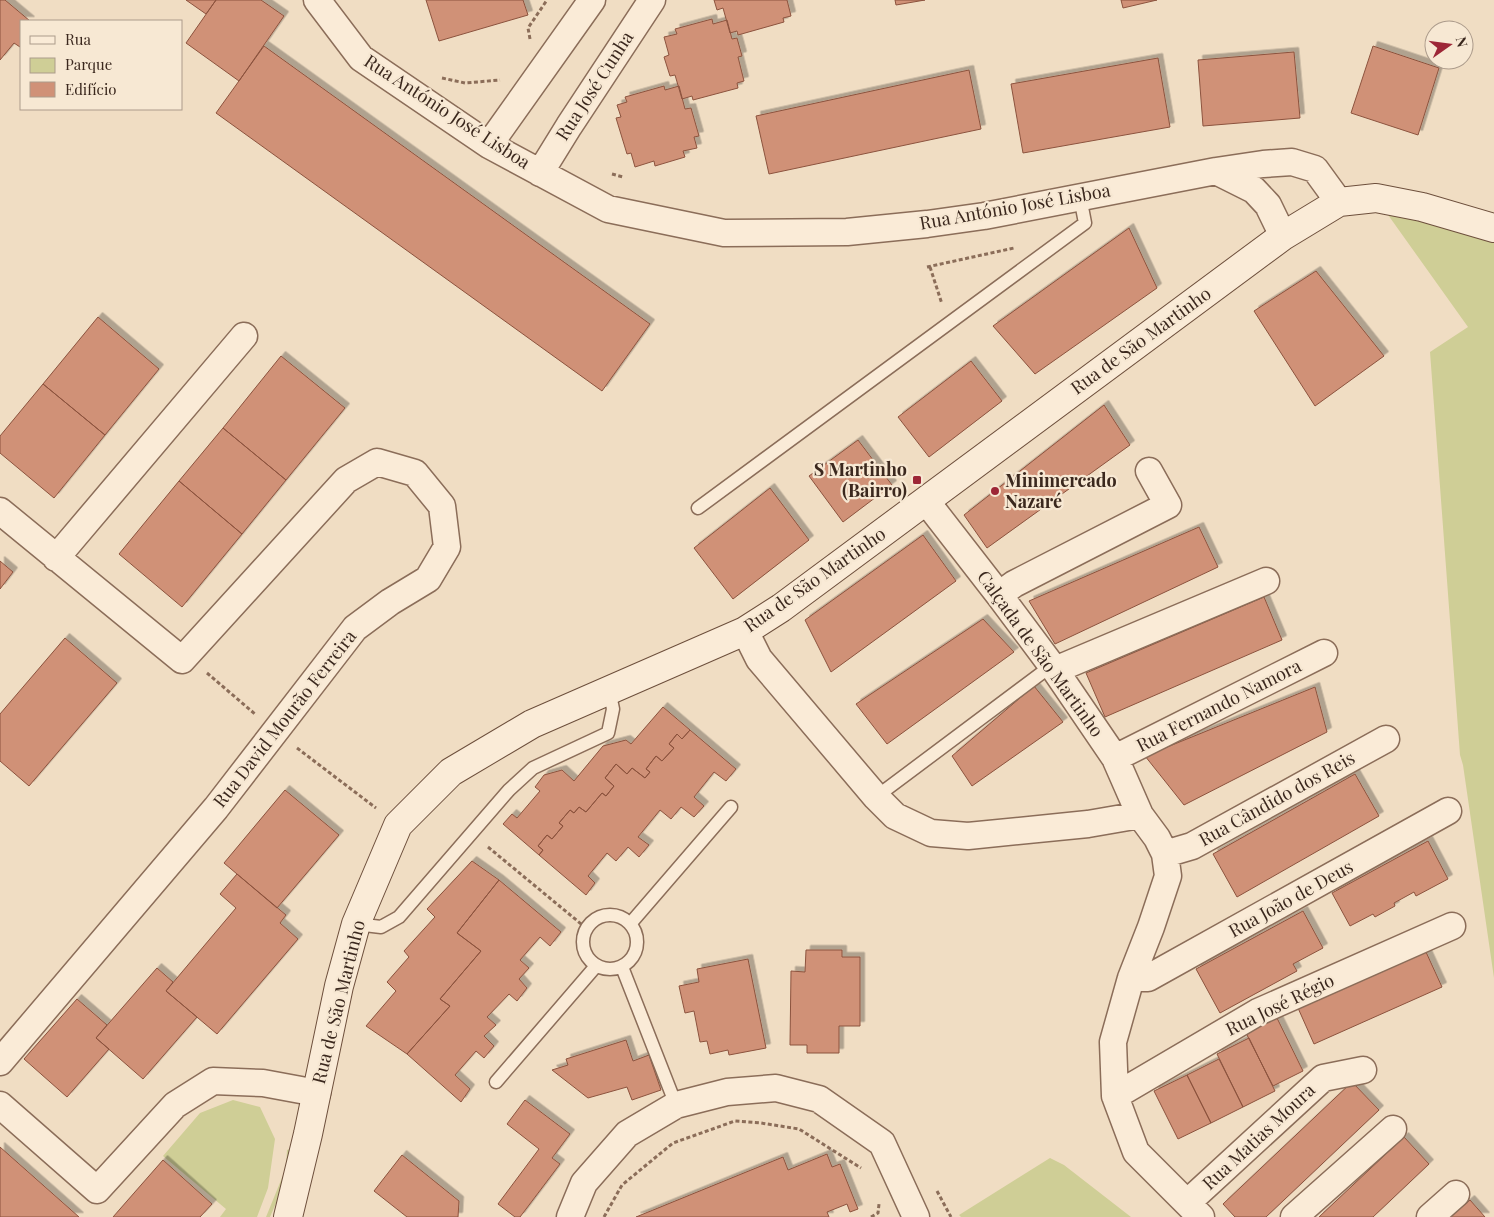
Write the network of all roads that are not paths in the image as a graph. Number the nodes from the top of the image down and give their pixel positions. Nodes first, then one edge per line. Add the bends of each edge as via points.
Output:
1 (316, 0) edge
2 (592, 0) edge
3 (652, 0) edge
4 (489, 145) junction
5 (1216, 171) junction
6 (540, 173) junction
7 (1080, 197) junction
8 (1339, 202) junction
9 (1494, 228) edge
10 (1283, 236) junction
11 (244, 336) dead end
12 (1149, 472) dead end
13 (926, 500) junction
14 (698, 508) dead end
15 (0, 511) edge
16 (56, 558) junction
17 (1266, 581) dead end
18 (999, 595) junction
19 (745, 631) junction
20 (1324, 653) dead end
21 (1053, 668) junction
22 (609, 690) junction
23 (1386, 739) dead end
24 (1114, 758) junction
25 (876, 797) junction
26 (730, 807) dead end
27 (1448, 810) dead end
28 (1140, 815) junction
29 (1165, 854) junction
30 (356, 924) junction
31 (630, 924) junction
32 (1452, 926) dead end
33 (596, 966) junction
34 (622, 967) junction
35 (1131, 978) junction
36 (0, 1062) edge
37 (1363, 1070) dead end
38 (496, 1082) dead end
39 (317, 1093) junction
40 (1115, 1096) junction
41 (676, 1104) junction
42 (0, 1105) edge
43 (1393, 1129) dead end
44 (1456, 1194) dead end
45 (1194, 1210) edge
46 (911, 1216) edge
47 (288, 1217) edge
48 (570, 1217) edge
49 (1294, 1217) edge
50 (1430, 1217) edge

1 - 4 street, Rua António José Lisboa via 361,58
2 - 4 street
3 - 6 street, Rua José Cunha
4 - 6 street, Rua António José Lisboa
5 - 7 street, Rua António José Lisboa
5 - 8 street, Rua António José Lisboa via 1292,162 1315,169
5 - 10 street via 1254,190 1268,205
6 - 7 street, Rua António José Lisboa via 608,209 724,233 847,232 984,216
7 - 14 lane via 1085,223
8 - 9 street, Rua de São Martinho via 1376,198 1422,207
8 - 10 street, Rua de São Martinho
10 - 13 street, Rua de São Martinho
11 - 16 street
12 - 18 street via 1168,505 1014,584
13 - 18 street, Calçada de São Martinho
13 - 19 street, Rua de São Martinho
15 - 16 street
16 - 36 street, Rua David Mourão Ferreira via 182,660 346,480 377,462 416,472 442,506 447,547 428,579 355,628 216,808
17 - 21 street
18 - 21 street, Calçada de São Martinho
19 - 22 street, Rua de São Martinho
19 - 25 street via 759,659
20 - 24 street, Rua Fernando Namora
21 - 24 street, Calçada de São Martinho
21 - 25 lane
22 - 30 street, Rua de São Martinho via 532,724 451,772 398,825
22 - 30 lane via 613,709 608,733 533,768 509,790 398,917 381,927
23 - 29 street, Rua Cândido dos Reis via 1192,846
24 - 28 street, Calçada de São Martinho
25 - 28 street via 895,816 931,833 968,836 1088,824
26 - 31 lane
27 - 35 street, Rua João de Deus via 1148,978
28 - 29 street, Calçada de São Martinho
29 - 35 street via 1168,876
30 - 39 street, Rua de São Martinho via 339,986
31 - 33 lane via 612,915 603,916 586,928 584,952
31 - 34 lane via 637,937 637,946 630,962
32 - 40 street, Rua José Régio via 1258,1012
33 - 34 lane via 614,970
33 - 38 lane
34 - 41 lane
35 - 40 street via 1113,1042
37 - 45 street, Rua Matias Moura via 1323,1078
39 - 42 street via 263,1083 213,1081 175,1105 97,1190
39 - 47 street, Rua de São Martinho
40 - 45 street via 1136,1152
41 - 46 street via 727,1092 776,1088 819,1100 882,1143
41 - 48 street via 627,1134 584,1183
43 - 49 street
44 - 50 street

